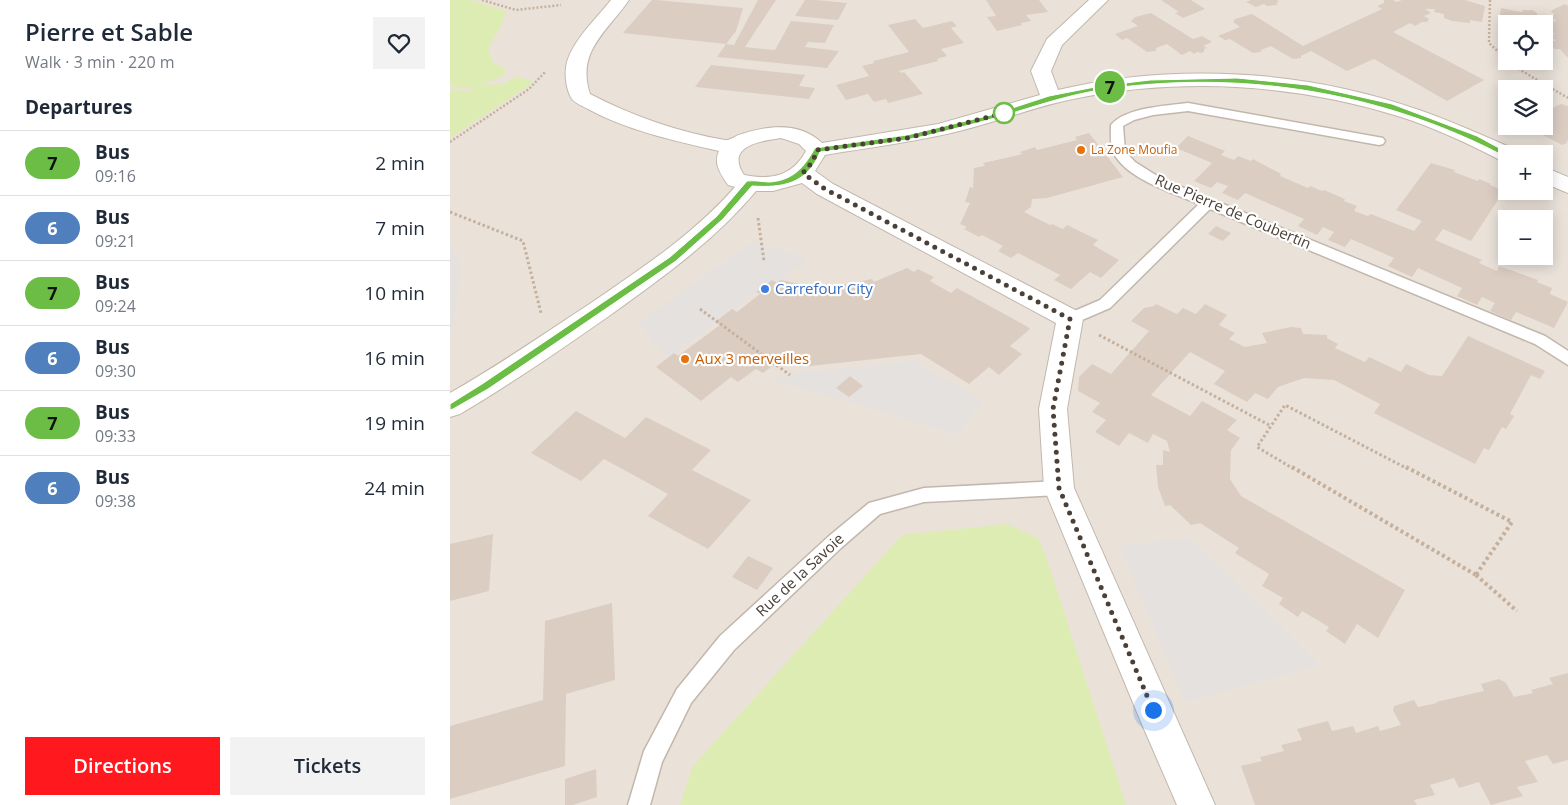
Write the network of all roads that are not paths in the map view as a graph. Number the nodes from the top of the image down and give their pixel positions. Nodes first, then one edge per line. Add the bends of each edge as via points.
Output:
1 (620, 0) edge
2 (1099, 0) edge
3 (1051, 97) junction
4 (1379, 141) dead end
5 (732, 148) junction
6 (1498, 150) edge
7 (810, 161) junction
8 (1553, 178) edge
9 (750, 183) junction
10 (1568, 186) edge
11 (1208, 203) junction
12 (1070, 319) junction
13 (1568, 359) edge
14 (450, 406) edge
15 (1059, 488) junction
16 (639, 805) edge
17 (1196, 805) edge

1 - 5 street via 578,57 574,77 581,97 607,112 649,128
2 - 3 street via 1054,43 1041,71
3 - 6 street via 1150,82 1237,80 1308,87 1389,106
3 - 7 street via 993,116
4 - 11 lane, Rue Pierre de Coubertin via 1188,107 1130,116 1117,125 1119,151 1130,165 1157,182
5 - 7 street via 753,136 782,132 806,139
5 - 9 street via 726,156 726,165 736,180
7 - 9 street via 787,182
7 - 12 street via 825,189
8 - 10 street
9 - 14 street via 720,218 673,259 485,387
11 - 12 lane via 1105,304
11 - 13 lane, Rue Pierre de Coubertin via 1540,340
12 - 15 street via 1053,409
15 - 16 lane, Rue de la Savoie via 924,495 875,508 727,643 684,696 652,758
15 - 17 street

